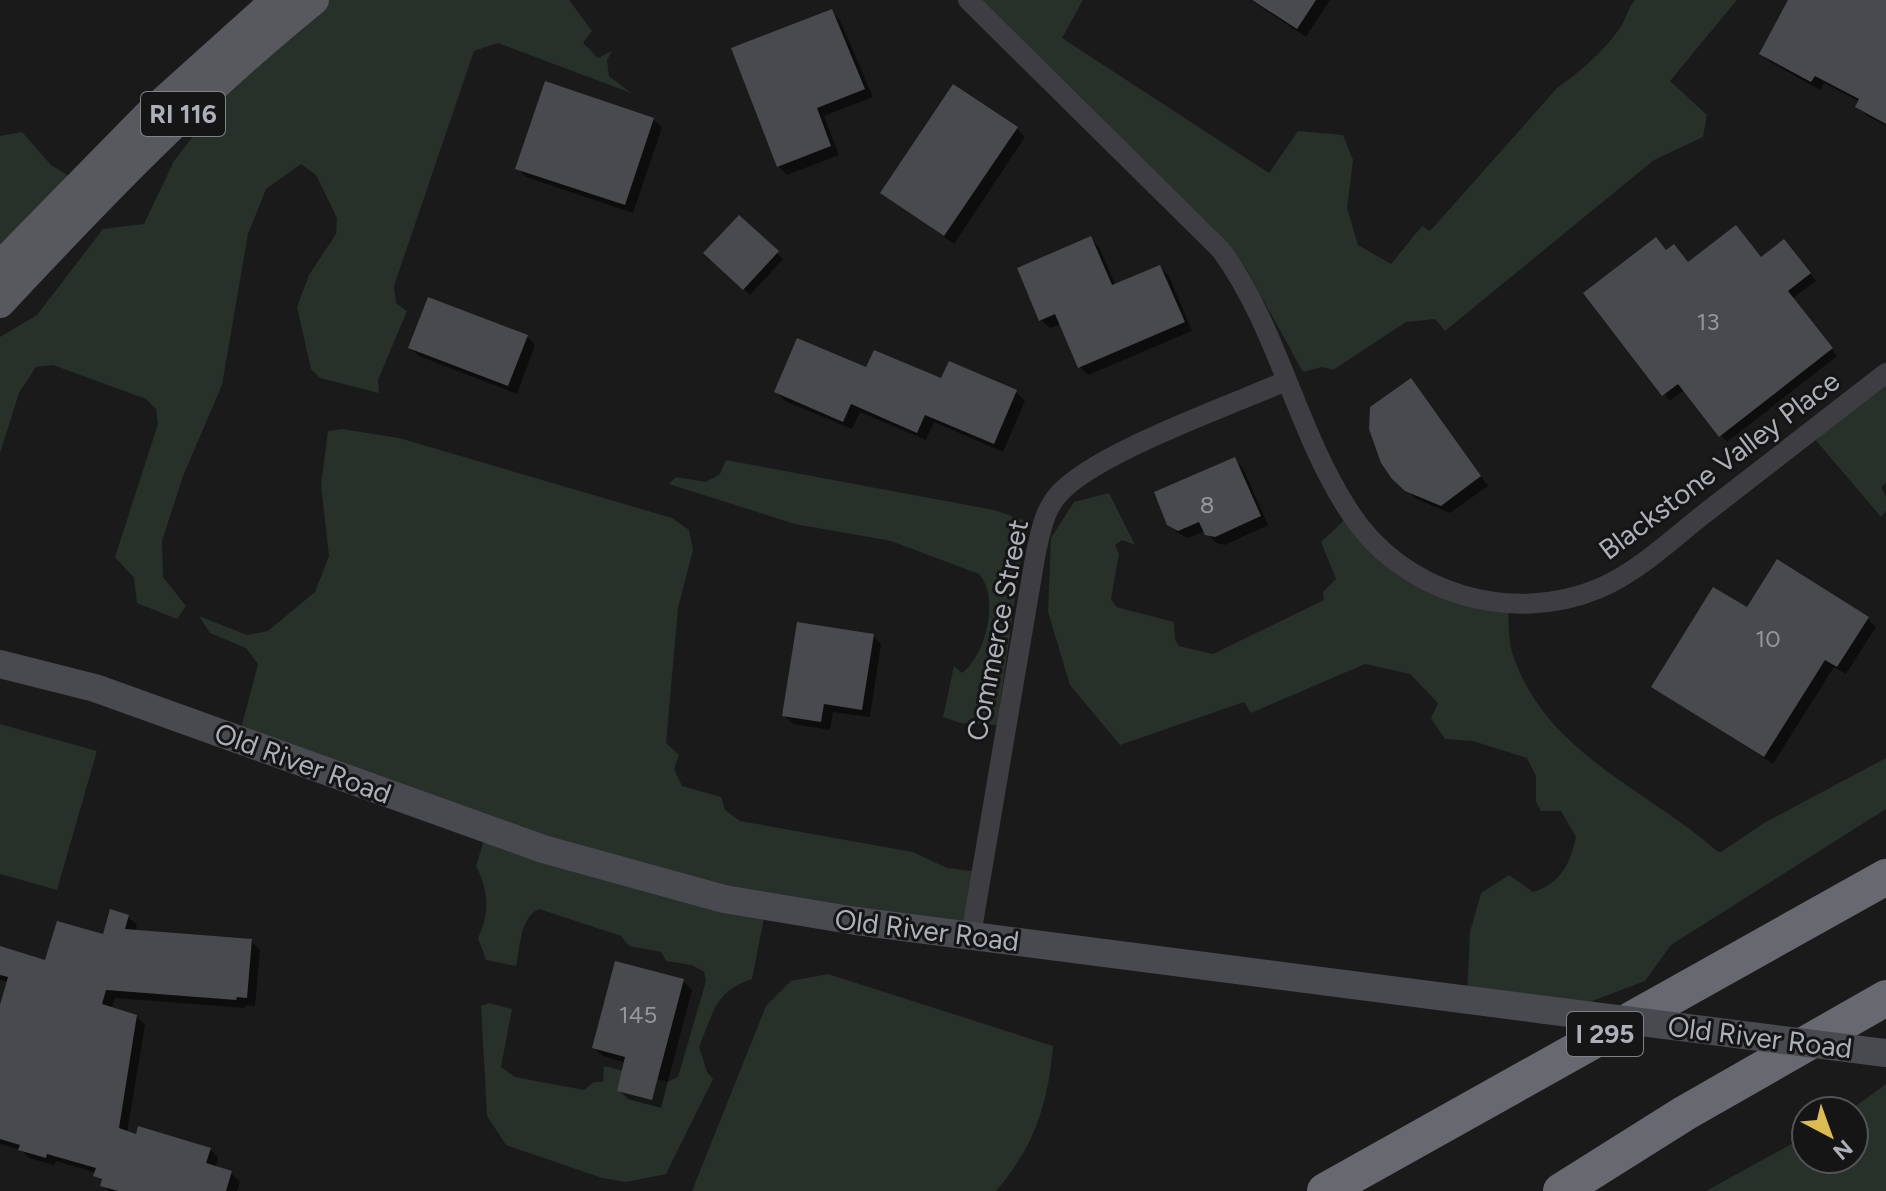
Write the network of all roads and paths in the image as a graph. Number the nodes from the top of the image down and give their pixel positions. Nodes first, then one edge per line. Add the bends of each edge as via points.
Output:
1 (276, 0) edge
2 (314, 0) edge
3 (968, 0) edge
4 (53, 229) junction
5 (0, 266) edge
6 (0, 303) edge
7 (1886, 373) edge
8 (1286, 381) junction
9 (0, 664) edge
10 (1886, 877) edge
11 (971, 935) junction
12 (1886, 998) edge
13 (1886, 1053) edge
14 (1325, 1191) edge
15 (1561, 1191) edge

1 - 4 main road, RI 116 via 156,107
2 - 4 main road, RI 116
3 - 8 street, Blackstone Valley Place via 1213,240 1241,281
4 - 5 main road, RI 116
4 - 6 main road, RI 116
7 - 8 street, Blackstone Valley Place via 1622,576 1574,596 1528,603 1450,592 1386,554 1341,499
8 - 11 street, Commerce Street via 1092,468 1053,501 1036,552
9 - 11 main road, Old River Road via 95,688 418,806 624,874 787,911
10 - 14 highway, I 295
11 - 13 main road, Old River Road, bridge
12 - 15 highway

